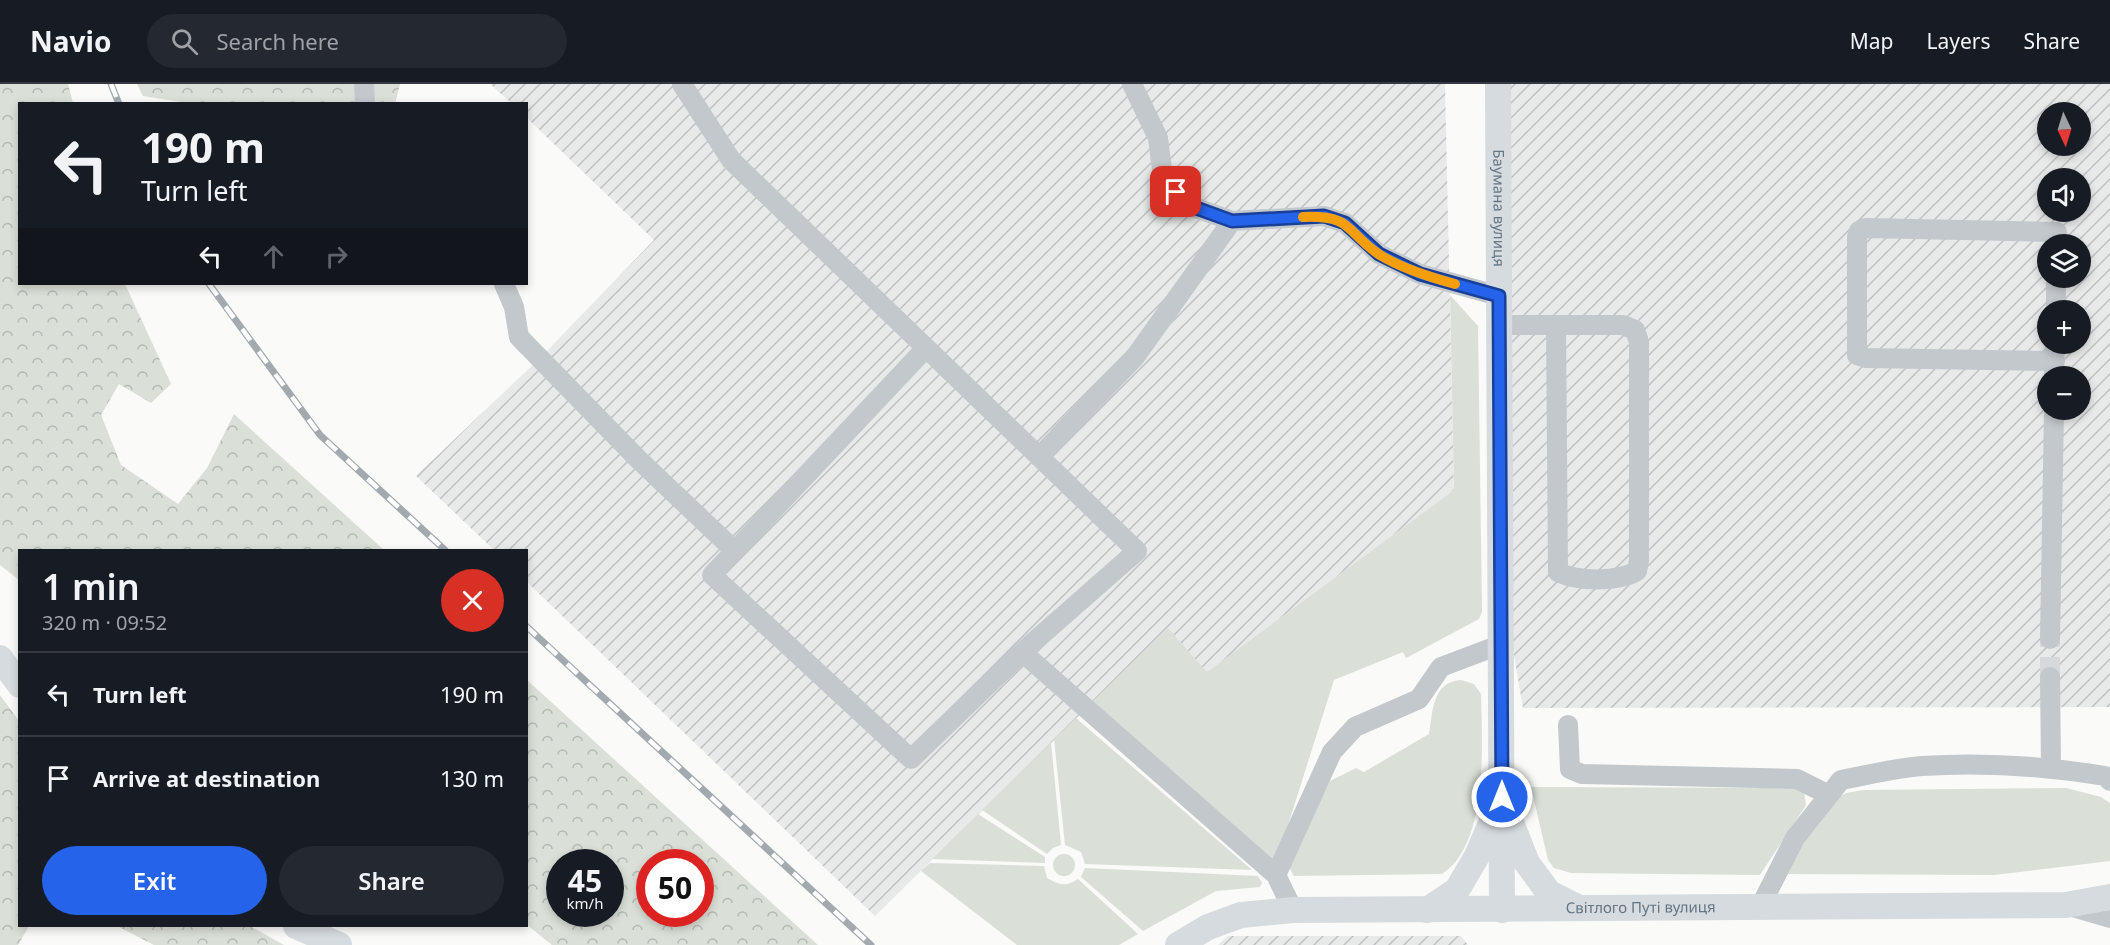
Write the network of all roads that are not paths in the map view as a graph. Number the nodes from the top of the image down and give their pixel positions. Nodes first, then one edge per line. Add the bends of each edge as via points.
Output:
1 (364, 84) edge
2 (682, 84) edge
3 (1132, 84) edge
4 (1498, 84) edge
5 (365, 102) edge
6 (1232, 221) junction
7 (2057, 234) edge
8 (504, 285) edge
9 (1499, 296) junction
10 (1556, 325) junction
11 (1500, 326) junction
12 (926, 348) junction
13 (2055, 360) edge
14 (2054, 420) edge
15 (1039, 457) junction
16 (735, 551) junction
17 (2050, 639) tunnel mouth
18 (1502, 644) junction
19 (1022, 652) junction
20 (0, 658) edge
21 (2050, 677) tunnel mouth
22 (18, 682) edge
23 (1568, 725) dead end
24 (2051, 767) junction
25 (2110, 781) edge
26 (1829, 795) junction
27 (1502, 797) junction
28 (1276, 875) junction
29 (2110, 897) edge
30 (2066, 905) junction
31 (1760, 907) junction
32 (1582, 909) junction
33 (1293, 910) junction
34 (1427, 910) junction
35 (1502, 910) junction
36 (2110, 918) edge
37 (298, 927) edge
38 (339, 945) edge
39 (1178, 945) edge

1 - 5 street
2 - 12 street via 731,160
3 - 6 street via 1158,138 1163,178 1188,205
4 - 9 main road, Баумана вулиця
6 - 9 street via 1324,216 1345,223 1379,254 1420,274
6 - 15 street via 1135,357
7 - 13 street via 1866,228 1859,231 1856,248 1857,355
8 - 16 street via 514,307 519,337
9 - 11 main road, Баумана вулиця
10 - 10 street via 1623,325 1635,330 1639,342 1639,560 1636,571 1626,578 1569,577 1558,572
10 - 11 street
11 - 18 main road, Баумана вулиця
12 - 15 street
12 - 16 street
14 - 17 street
15 - 19 street via 1137,551
16 - 19 street via 712,575 911,759
18 - 27 main road, Баумана вулиця
18 - 28 street via 1441,667 1419,699 1354,728 1332,752
19 - 28 street
20 - 22 main road
21 - 24 street
23 - 26 street via 1570,769 1582,774 1797,779
24 - 25 street via 2105,776
24 - 26 street via 1922,766 1841,780
26 - 31 street via 1795,838
27 - 32 main road via 1527,863 1549,893
27 - 34 main road via 1477,856 1457,890
27 - 35 main road, Баумана вулиця
28 - 33 street
29 - 30 main road, Світлого Путі вулиця
30 - 31 main road, Світлого Путі вулиця
30 - 36 street
31 - 32 main road, Світлого Путі вулиця
32 - 35 main road, Світлого Путі вулиця
33 - 34 main road, Світлого Путі вулиця
33 - 39 main road, Світлого Путі вулиця via 1241,915 1208,927
34 - 35 main road, Світлого Путі вулиця
37 - 38 main road

